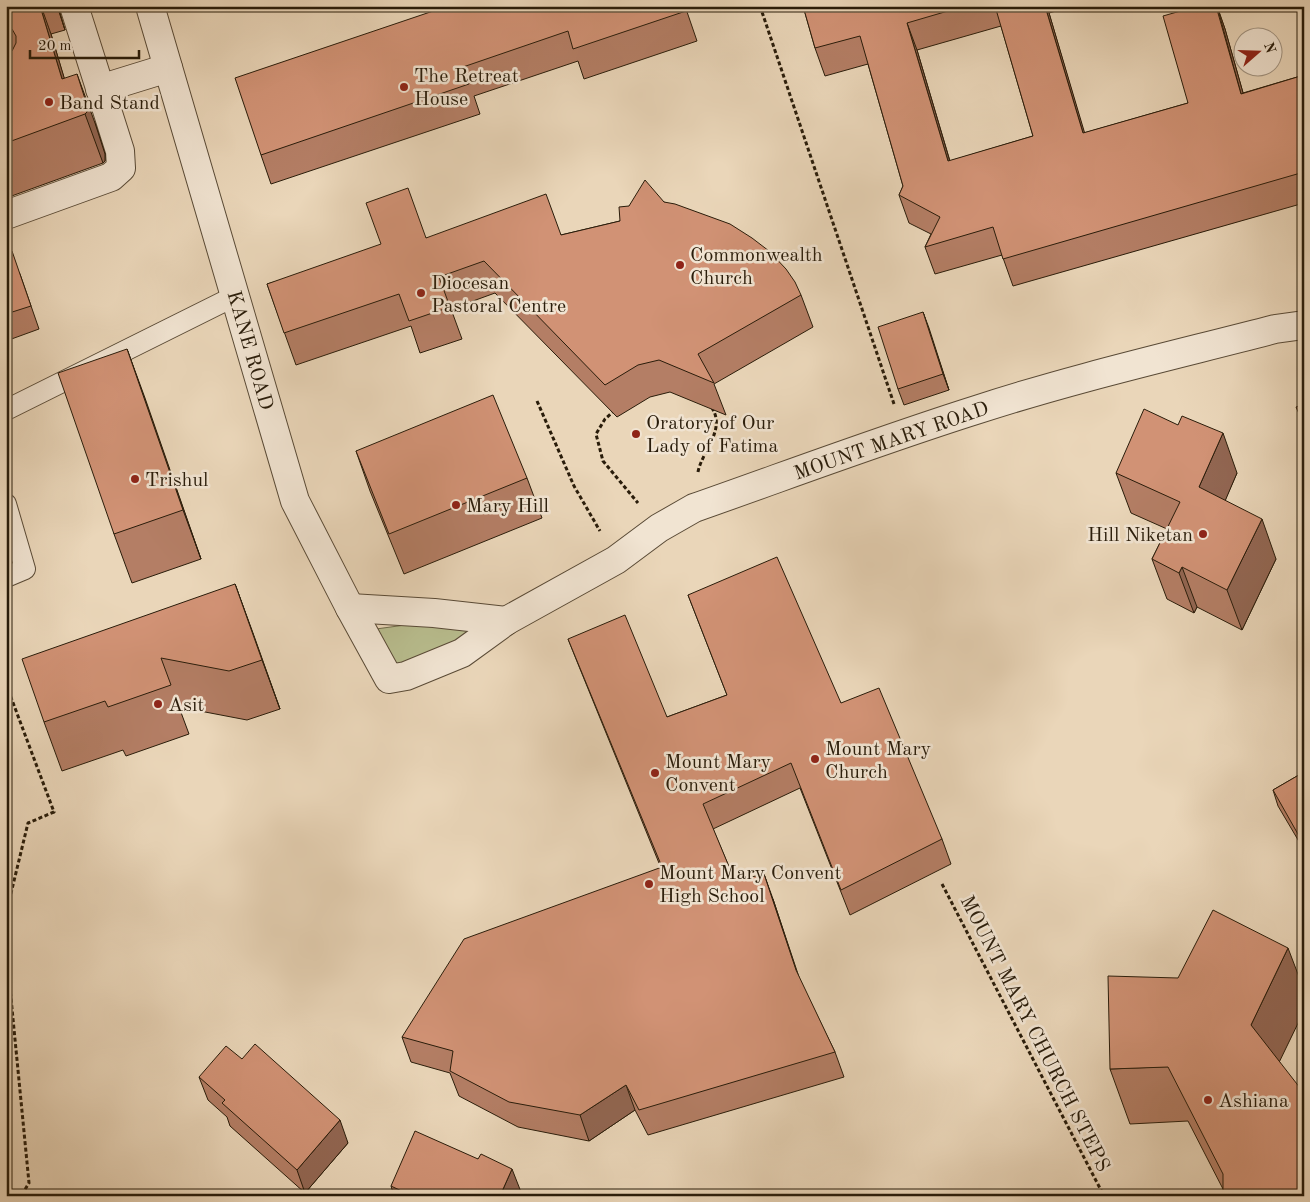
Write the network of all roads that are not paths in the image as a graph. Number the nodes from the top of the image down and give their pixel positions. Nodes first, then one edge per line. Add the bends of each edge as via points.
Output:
1 (150, 6) edge
2 (77, 7) edge
3 (168, 68) junction
4 (100, 89) junction
5 (6, 215) edge
6 (235, 296) junction
7 (1304, 325) edge
8 (6, 410) edge
9 (6, 504) edge
10 (6, 577) edge
11 (350, 608) junction
12 (506, 621) junction
13 (389, 679) joint

1 - 3 street, KANE ROAD
2 - 4 street
3 - 4 street
3 - 6 street, KANE ROAD
4 - 5 street via 120,152 120,168 111,176
6 - 8 lane
6 - 11 street, KANE ROAD via 295,501
7 - 12 street, MOUNT MARY ROAD via 1275,329 1062,384 975,410 694,508 659,528 616,560
9 - 10 lane via 25,569
11 - 12 street
11 - 13 street, KANE ROAD
12 - 13 street, MOUNT MARY ROAD via 462,653 406,676

